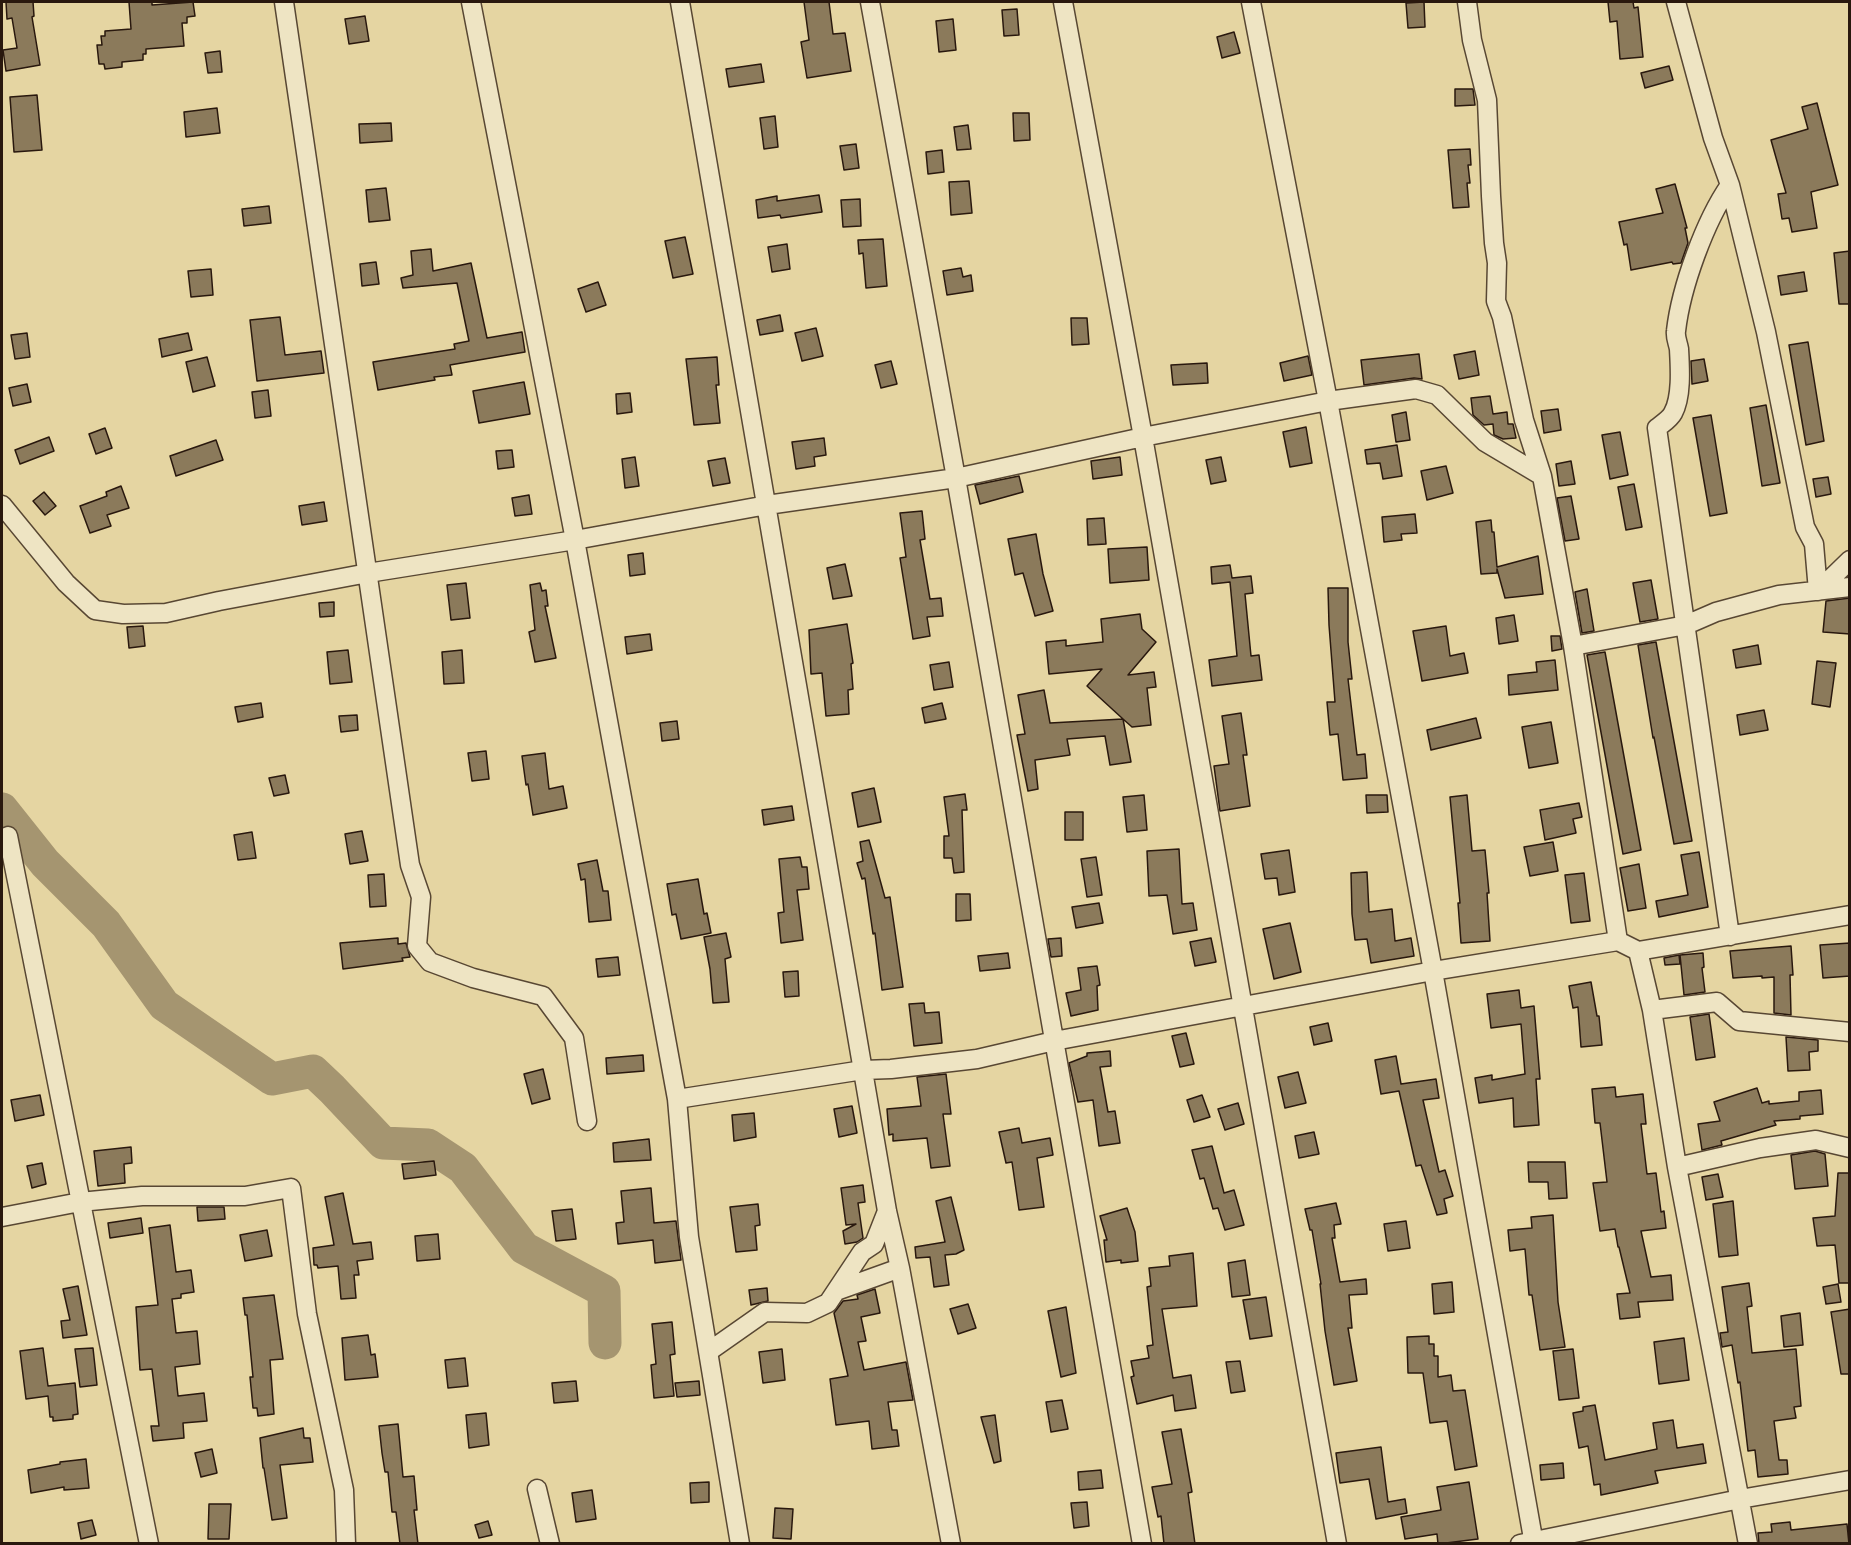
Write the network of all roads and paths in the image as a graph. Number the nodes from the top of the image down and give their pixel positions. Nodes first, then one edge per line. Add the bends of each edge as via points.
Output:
1 (284, 2) edge
2 (471, 2) edge
3 (680, 2) edge
4 (870, 2) edge
5 (1063, 2) edge
6 (1251, 2) edge
7 (1467, 2) edge
8 (1676, 2) edge
9 (1730, 185) junction
10 (1328, 401) junction
11 (1143, 437) junction
12 (1542, 476) junction
13 (956, 478) junction
14 (2, 505) edge
15 (767, 505) junction
16 (575, 540) junction
17 (1850, 560) edge
18 (368, 573) junction
19 (1850, 587) edge
20 (1818, 591) junction
21 (1686, 625) junction
22 (1573, 646) junction
23 (8, 836) dead end
24 (1850, 915) edge
25 (1730, 936) junction
26 (1618, 941) junction
27 (1638, 951) junction
28 (1433, 971) junction
29 (1243, 1006) junction
30 (1652, 1010) junction
31 (1850, 1032) edge
32 (1054, 1041) junction
33 (863, 1070) junction
34 (677, 1099) junction
35 (586, 1121) dead end
36 (1850, 1148) edge
37 (1677, 1167) junction
38 (80, 1202) junction
39 (887, 1211) junction
40 (2, 1217) edge
41 (900, 1268) junction
42 (836, 1291) junction
43 (708, 1352) junction
44 (1850, 1480) edge
45 (537, 1489) dead end
46 (1740, 1499) junction
47 (1529, 1543) edge
48 (149, 1544) edge
49 (346, 1544) edge
50 (549, 1544) edge
51 (740, 1544) edge
52 (951, 1544) edge
53 (1142, 1544) edge
54 (1337, 1544) edge
55 (1748, 1544) edge

1 - 18 street
2 - 16 street
3 - 15 street
4 - 13 street
5 - 11 street
6 - 10 street
7 - 12 street via 1487,100 1496,301 1524,420
8 - 9 street via 1713,138
9 - 20 street via 1766,332 1805,527 1814,543
9 - 21 street via 1697,250 1676,333 1679,396 1673,415 1657,428
10 - 11 street
10 - 12 street via 1416,389 1437,395 1485,442
10 - 28 street
11 - 13 street
11 - 29 street
12 - 22 street
13 - 15 street
13 - 32 street
14 - 18 street via 66,584 95,610 166,613
15 - 16 street
15 - 33 street
16 - 18 street
16 - 34 street
17 - 20 street
18 - 35 street via 410,866 421,897 417,946 430,962 543,996 574,1038
19 - 20 street
20 - 21 street via 1779,595 1716,612
21 - 22 street
21 - 25 street
22 - 26 street
23 - 38 street
24 - 25 street
25 - 27 street
26 - 27 street
26 - 28 street
27 - 30 street
28 - 29 street
28 - 47 street
29 - 32 street
29 - 54 street
30 - 31 street via 1717,1002 1739,1021
30 - 37 street
32 - 33 street via 977,1059
32 - 53 street
33 - 34 street
33 - 39 street
34 - 43 street via 689,1237
36 - 37 street via 1816,1140
37 - 46 street
38 - 40 street
38 - 48 street
38 - 49 street via 142,1196 245,1196 291,1188 307,1314 344,1490
39 - 41 street
39 - 42 street via 874,1244 862,1252
41 - 42 street
41 - 52 street
42 - 43 street via 828,1303 807,1313 765,1312
43 - 51 street
44 - 46 street
45 - 50 street
46 - 47 street
46 - 55 street

